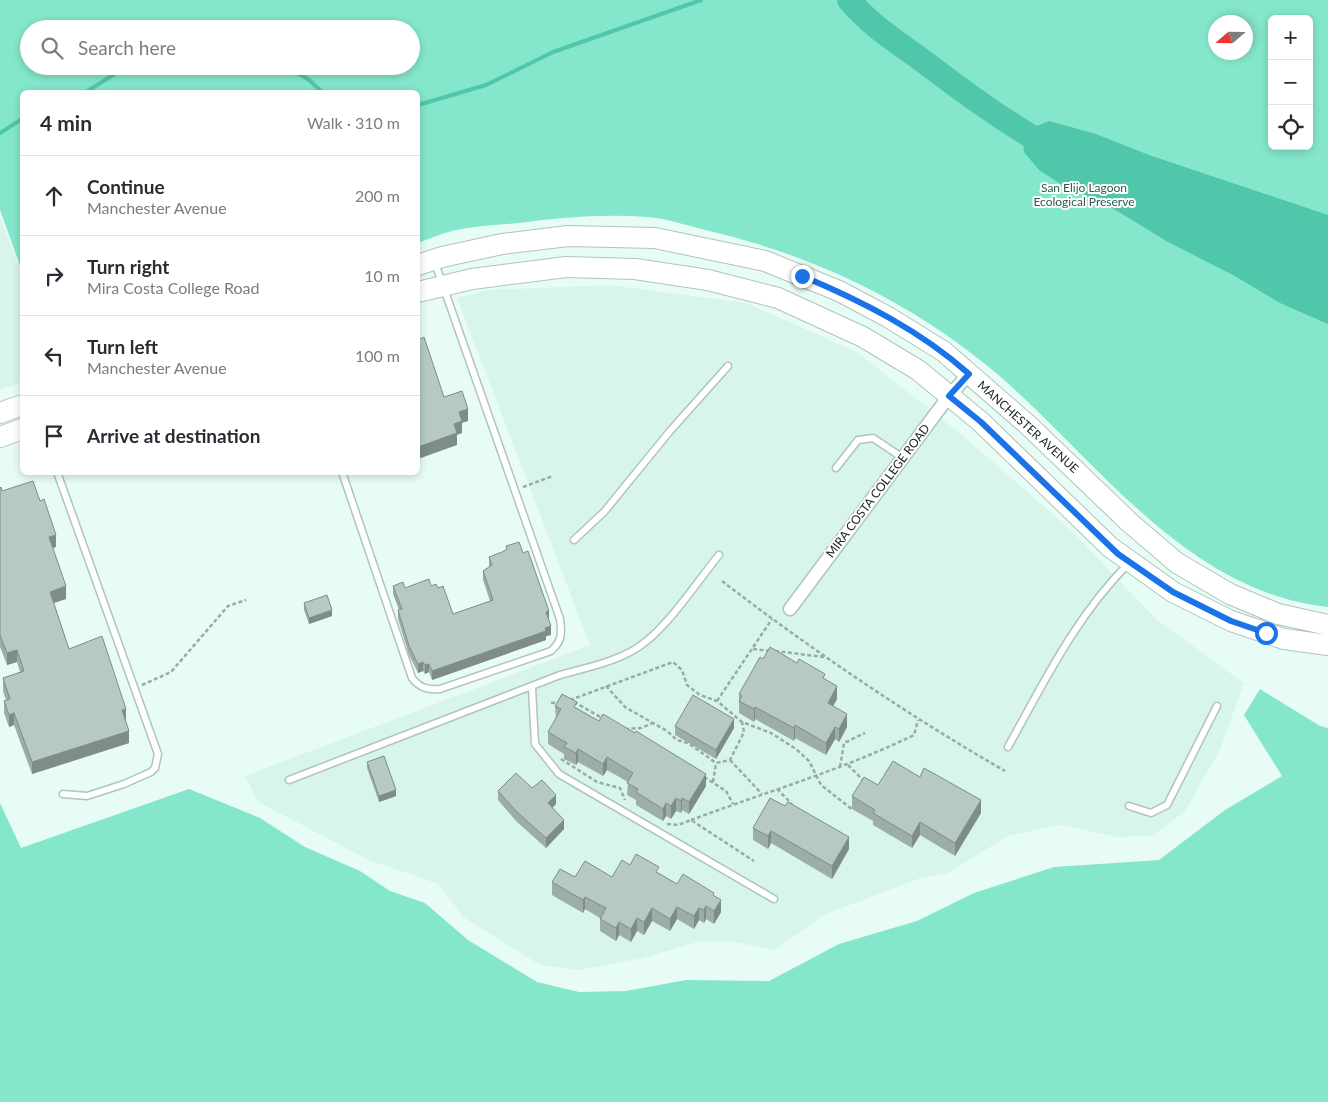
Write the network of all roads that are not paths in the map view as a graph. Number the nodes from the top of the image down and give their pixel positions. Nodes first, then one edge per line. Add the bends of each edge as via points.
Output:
1 (426, 262) edge
2 (443, 286) junction
3 (420, 292) edge
4 (728, 366) dead end
5 (969, 374) junction
6 (949, 396) junction
7 (20, 406) edge
8 (0, 413) edge
9 (20, 430) edge
10 (0, 438) edge
11 (903, 458) junction
12 (836, 468) dead end
13 (59, 475) edge
14 (343, 475) edge
15 (574, 540) dead end
16 (719, 556) dead end
17 (1130, 562) junction
18 (790, 609) dead end
19 (1328, 625) edge
20 (1328, 646) edge
21 (532, 688) junction
22 (1217, 706) dead end
23 (1008, 747) dead end
24 (289, 780) dead end
25 (63, 794) dead end
26 (1129, 806) dead end
27 (774, 899) dead end

1 - 2 lane
1 - 5 main road, MANCHESTER AVENUE via 502,244 568,236 655,238 765,261 839,291 943,351
2 - 3 main road
2 - 6 main road via 566,267 635,269 708,280 778,298 863,337 918,370
2 - 14 lane via 560,620 562,634 559,644 551,651 440,689 428,690 419,686 412,678
4 - 15 lane via 604,512
5 - 6 street, MIRA COSTA COLLEGE ROAD
5 - 19 main road, MANCHESTER AVENUE via 1177,563 1230,594 1278,614
6 - 11 street, MIRA COSTA COLLEGE ROAD
6 - 17 main road
7 - 8 main road
9 - 10 main road
11 - 12 lane via 873,438 858,440
11 - 18 street, MIRA COSTA COLLEGE ROAD
13 - 25 lane via 158,754 151,772 124,784 87,796
16 - 21 lane via 656,632 636,648
17 - 20 main road via 1173,592 1231,621 1284,639
17 - 23 lane via 1098,594 1078,624
21 - 24 lane
21 - 27 lane via 535,744 559,774
22 - 26 lane via 1167,805 1151,813

